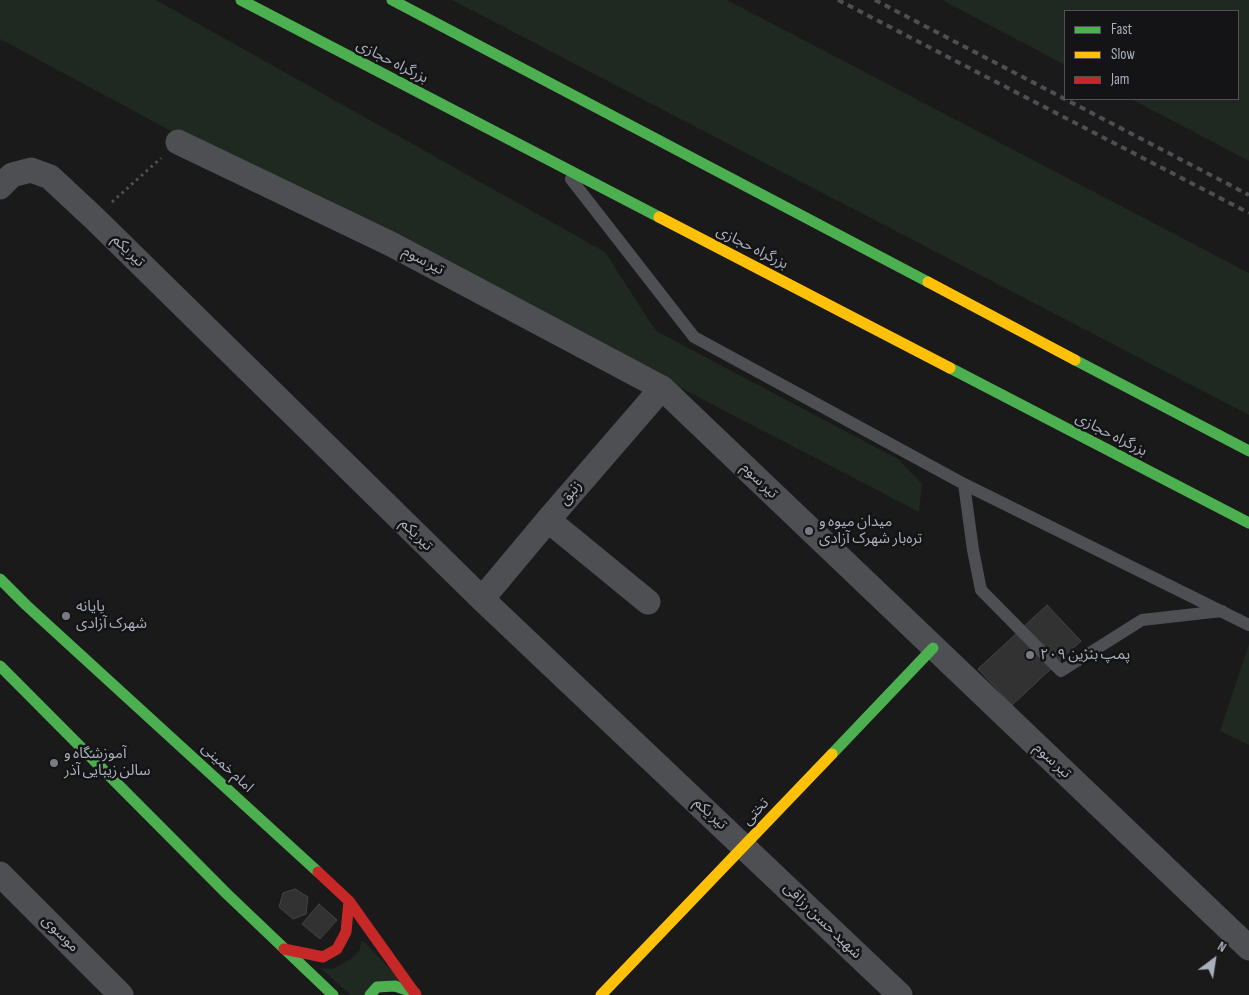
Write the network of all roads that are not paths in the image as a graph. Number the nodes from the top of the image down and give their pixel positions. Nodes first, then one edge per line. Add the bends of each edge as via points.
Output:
1 (241, 0) edge
2 (392, 0) edge
3 (178, 142) road end
4 (561, 167) junction
5 (0, 186) edge
6 (662, 388) junction
7 (1249, 451) edge
8 (964, 484) junction
9 (548, 520) junction
10 (1249, 523) edge
11 (0, 579) edge
12 (482, 599) junction
13 (648, 602) dead end
14 (1222, 611) junction
15 (1249, 625) edge
16 (933, 648) junction
17 (0, 666) edge
18 (744, 847) junction
19 (0, 874) edge
20 (349, 901) junction
21 (1249, 948) edge
22 (283, 949) junction
23 (415, 994) edge
24 (121, 995) edge
25 (334, 995) edge
26 (370, 995) edge
27 (601, 995) edge
28 (900, 995) edge

1 - 4 main road, بزرگراه حجازی
2 - 7 main road
3 - 6 street, تیر سوم via 392,244
4 - 8 lane via 694,337
4 - 10 main road, بزرگراه حجازی
5 - 12 street, تیر یکم via 12,175 31,170 50,177
6 - 9 street, زنبق
6 - 16 street, تیر سوم
8 - 14 lane
8 - 14 lane via 981,590 1061,671 1142,620
9 - 12 street, زنبق
9 - 13 street
11 - 20 main road, امام خمینی
12 - 18 street, تیر یکم
14 - 15 lane
16 - 18 main road, تختی
16 - 21 street, تیر سوم
17 - 22 main road
18 - 27 main road, تختی
18 - 28 street, شهید حسن رزاقی
19 - 24 street, موسوی
20 - 22 main road via 346,932 337,949 323,957
20 - 23 main road, امام خمینی
22 - 25 main road
23 - 26 main road via 386,986 378,987

